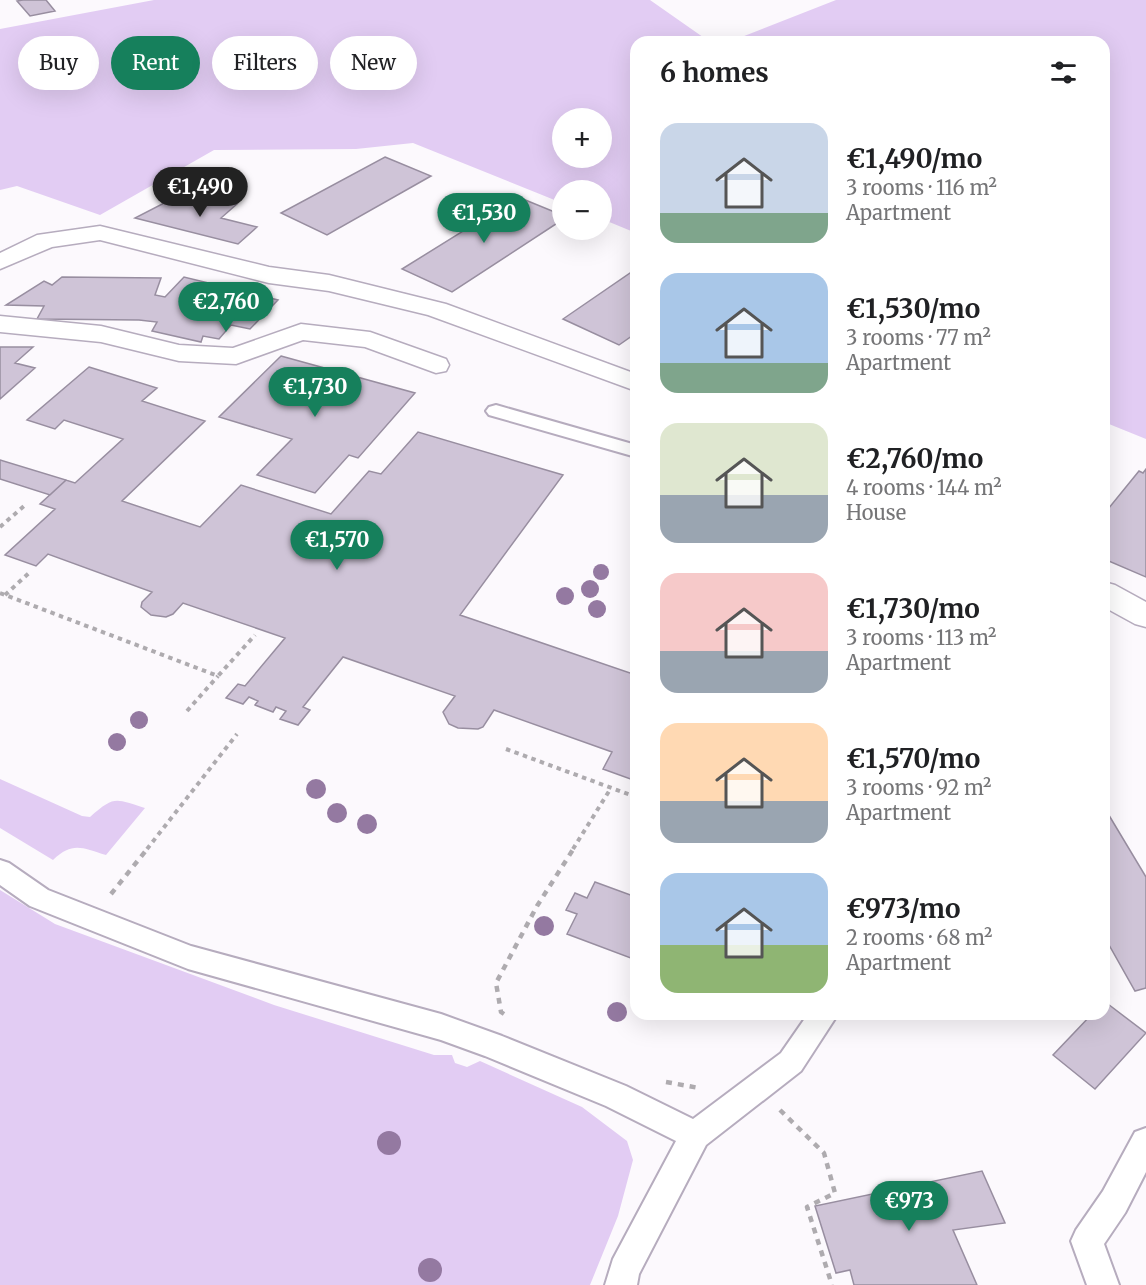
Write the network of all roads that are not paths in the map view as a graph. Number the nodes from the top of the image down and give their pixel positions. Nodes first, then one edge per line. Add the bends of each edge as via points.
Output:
1 (0, 262) edge
2 (0, 324) edge
3 (436, 364) dead end
4 (630, 381) edge
5 (496, 411) dead end
6 (630, 449) edge
7 (1110, 596) edge
8 (1146, 616) edge
9 (0, 871) edge
10 (820, 1020) edge
11 (695, 1135) junction
12 (1146, 1142) edge
13 (621, 1285) edge
14 (1103, 1285) edge

1 - 4 street via 46,240 100,233 269,275 329,283 437,309
2 - 3 street via 101,334 179,353 236,356 301,332 370,340
5 - 6 lane
7 - 8 street
9 - 11 lane via 39,898 188,957 441,1027 616,1096
10 - 11 lane via 791,1062
11 - 13 lane via 624,1270
12 - 14 lane via 1114,1202 1087,1241

